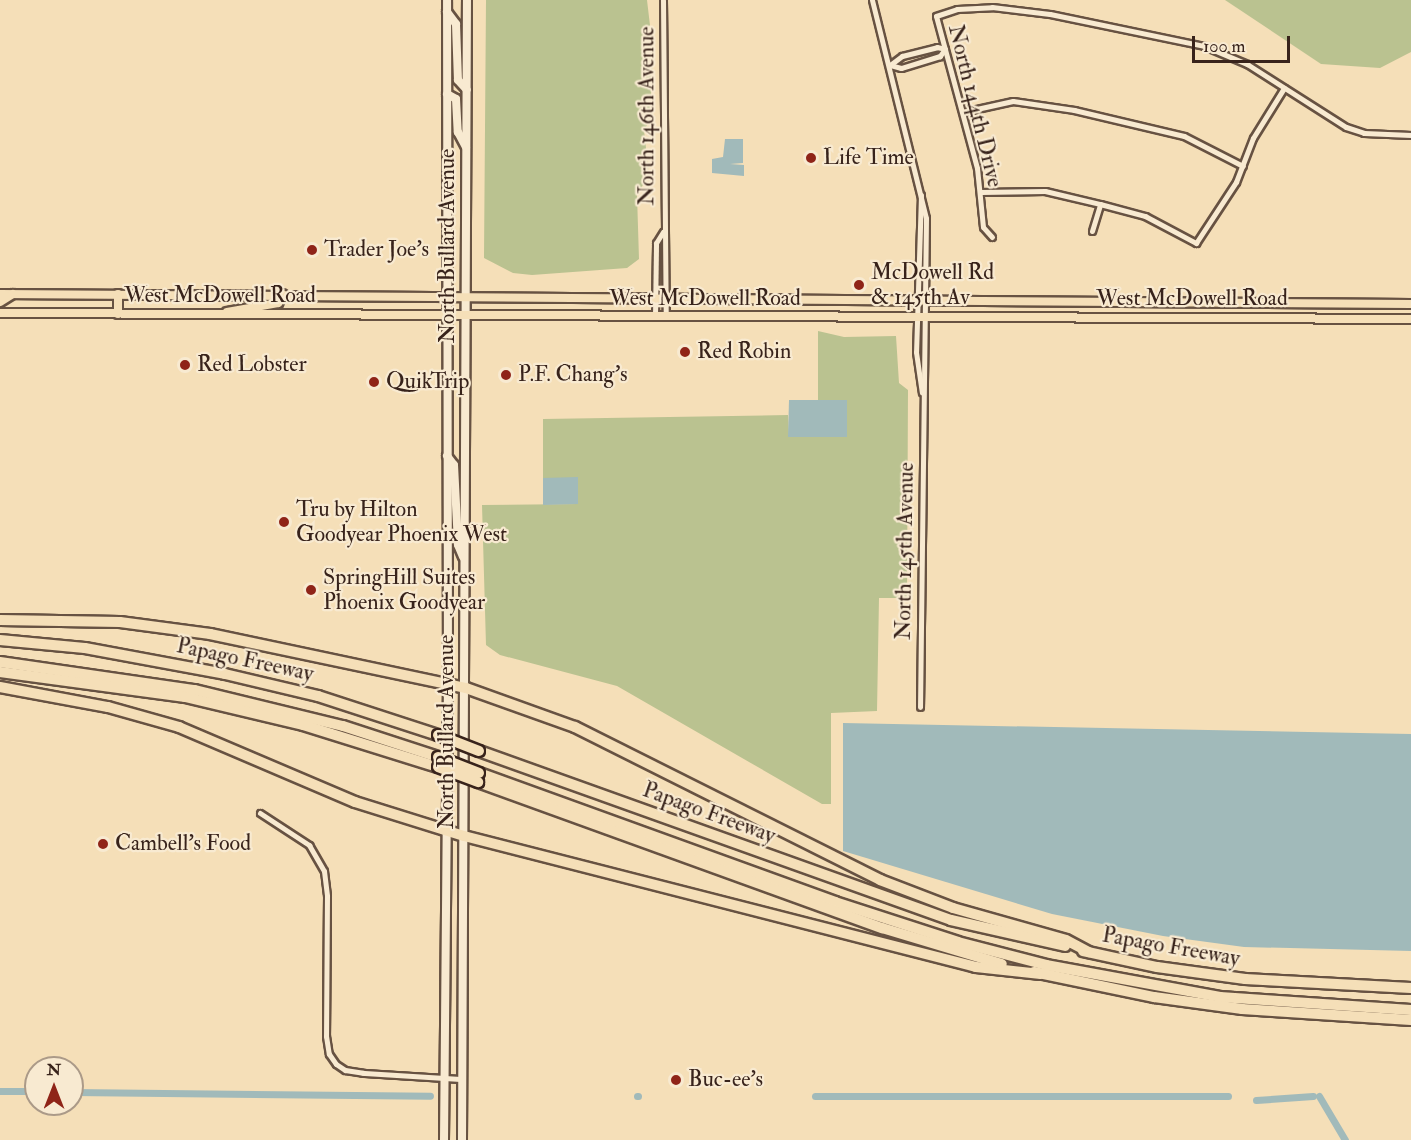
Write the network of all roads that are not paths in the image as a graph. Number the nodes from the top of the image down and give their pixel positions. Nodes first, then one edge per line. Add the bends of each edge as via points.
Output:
1 (447, 0) edge
2 (467, 0) edge
3 (663, 0) edge
4 (872, 0) edge
5 (447, 12) junction
6 (945, 49) junction
7 (890, 65) junction
8 (1284, 88) junction
9 (467, 90) junction
10 (447, 94) junction
11 (963, 112) junction
12 (1411, 135) edge
13 (467, 147) junction
14 (1243, 166) junction
15 (981, 192) junction
16 (921, 195) junction
17 (1100, 204) junction
18 (1092, 231) dead end
19 (663, 232) junction
20 (992, 237) dead end
21 (0, 294) edge
22 (13, 294) junction
23 (118, 294) junction
24 (283, 294) junction
25 (447, 297) junction
26 (467, 298) junction
27 (656, 298) junction
28 (666, 298) junction
29 (917, 300) junction
30 (927, 300) junction
31 (0, 302) edge
32 (1346, 303) junction
33 (1411, 304) edge
34 (0, 313) edge
35 (118, 314) junction
36 (221, 314) junction
37 (917, 315) junction
38 (927, 315) junction
39 (448, 316) junction
40 (467, 316) junction
41 (656, 317) junction
42 (666, 318) junction
43 (1346, 318) junction
44 (1411, 319) edge
45 (923, 395) junction
46 (447, 456) junction
47 (465, 561) junction
48 (0, 620) edge
49 (0, 640) edge
50 (0, 662) edge
51 (0, 672) edge
52 (448, 683) junction
53 (0, 687) edge
54 (466, 688) junction
55 (920, 706) dead end
56 (438, 762) junction
57 (478, 778) junction
58 (260, 813) dead end
59 (447, 830) junction
60 (465, 836) junction
61 (1089, 952) junction
62 (1041, 974) junction
63 (1411, 988) edge
64 (1411, 1010) edge
65 (1411, 1022) edge
66 (445, 1079) junction
67 (462, 1079) junction
68 (444, 1140) edge
69 (462, 1140) edge

1 - 5 main road, North Bullard Avenue
2 - 9 main road, North Bullard Avenue
3 - 19 street, North 146th Avenue
4 - 7 street, North 145th Avenue
5 - 9 main road via 456,24 458,80
5 - 10 main road, North Bullard Avenue
6 - 7 street via 937,47 902,56
6 - 7 street via 931,60 901,68
6 - 8 street, North 144th Drive via 936,16 957,9 992,7 1204,46 1247,64
6 - 11 street, North 144th Drive
7 - 16 street, North 145th Avenue
8 - 12 street via 1346,127 1364,133
8 - 14 street via 1253,138
9 - 13 main road, North Bullard Avenue
10 - 13 main road via 456,99 458,132
10 - 25 main road, North Bullard Avenue
11 - 14 street via 1013,101 1074,110 1184,136
11 - 15 street, North 144th Drive
13 - 26 main road, North Bullard Avenue
14 - 17 street via 1196,243 1145,216
15 - 17 street via 1045,192
15 - 20 street, North 144th Drive via 983,227
16 - 29 street, North 145th Avenue
16 - 30 street, North 145th Avenue via 926,218
17 - 18 street
19 - 27 street, North 146th Avenue via 656,243
19 - 28 street, North 146th Avenue via 668,242
21 - 22 main road, West McDowell Road
22 - 23 main road, West McDowell Road
22 - 31 main road
23 - 24 main road, West McDowell Road
23 - 35 main road
24 - 25 main road, West McDowell Road
24 - 36 main road via 278,303 243,306
25 - 26 main road, West McDowell Road
25 - 39 main road, North Bullard Avenue
26 - 27 main road, West McDowell Road
26 - 40 main road, North Bullard Avenue
27 - 28 main road, West McDowell Road
27 - 41 street, North 146th Avenue
28 - 29 main road, West McDowell Road
28 - 42 street, North 146th Avenue
29 - 30 main road, West McDowell Road
29 - 37 street, North 145th Avenue
30 - 32 main road, West McDowell Road
30 - 38 street, North 145th Avenue
32 - 33 main road, West McDowell Road
32 - 43 main road
34 - 35 main road, West McDowell Road
35 - 36 main road, West McDowell Road
36 - 39 main road, West McDowell Road
37 - 38 main road, West McDowell Road
37 - 42 main road, West McDowell Road
37 - 45 street, North 145th Avenue via 916,366
38 - 43 main road, West McDowell Road
38 - 45 street, North 145th Avenue
39 - 40 main road, West McDowell Road
39 - 46 main road, North Bullard Avenue
40 - 41 main road, West McDowell Road
40 - 47 main road, North Bullard Avenue
41 - 42 main road, West McDowell Road
43 - 44 main road, West McDowell Road
45 - 55 street, North 145th Avenue
46 - 47 main road via 454,465 458,544
46 - 52 main road, North Bullard Avenue
47 - 54 main road, North Bullard Avenue
48 - 52 highway via 152,626
49 - 61 highway, Papago Freeway, bridge via 85,648 318,696 438,735 951,920
50 - 56 highway via 195,690 343,726
51 - 56 highway via 195,699
52 - 54 highway
52 - 59 main road, North Bullard Avenue
53 - 59 highway via 108,707 170,724 355,802
54 - 60 main road, North Bullard Avenue
54 - 61 highway via 575,727 880,880 953,908 1066,940
56 - 57 highway, bridge
57 - 62 highway via 882,928
57 - 64 highway via 835,902 1035,962 1220,997
58 - 66 street via 309,845 324,871 329,1054 345,1070
59 - 60 highway
59 - 66 main road, North Bullard Avenue
60 - 62 highway via 976,967
60 - 67 main road, North Bullard Avenue
61 - 63 highway, Papago Freeway via 1157,967 1245,979
62 - 65 highway via 1209,1005
66 - 67 street
66 - 68 main road, North Bullard Avenue
67 - 69 main road, North Bullard Avenue

